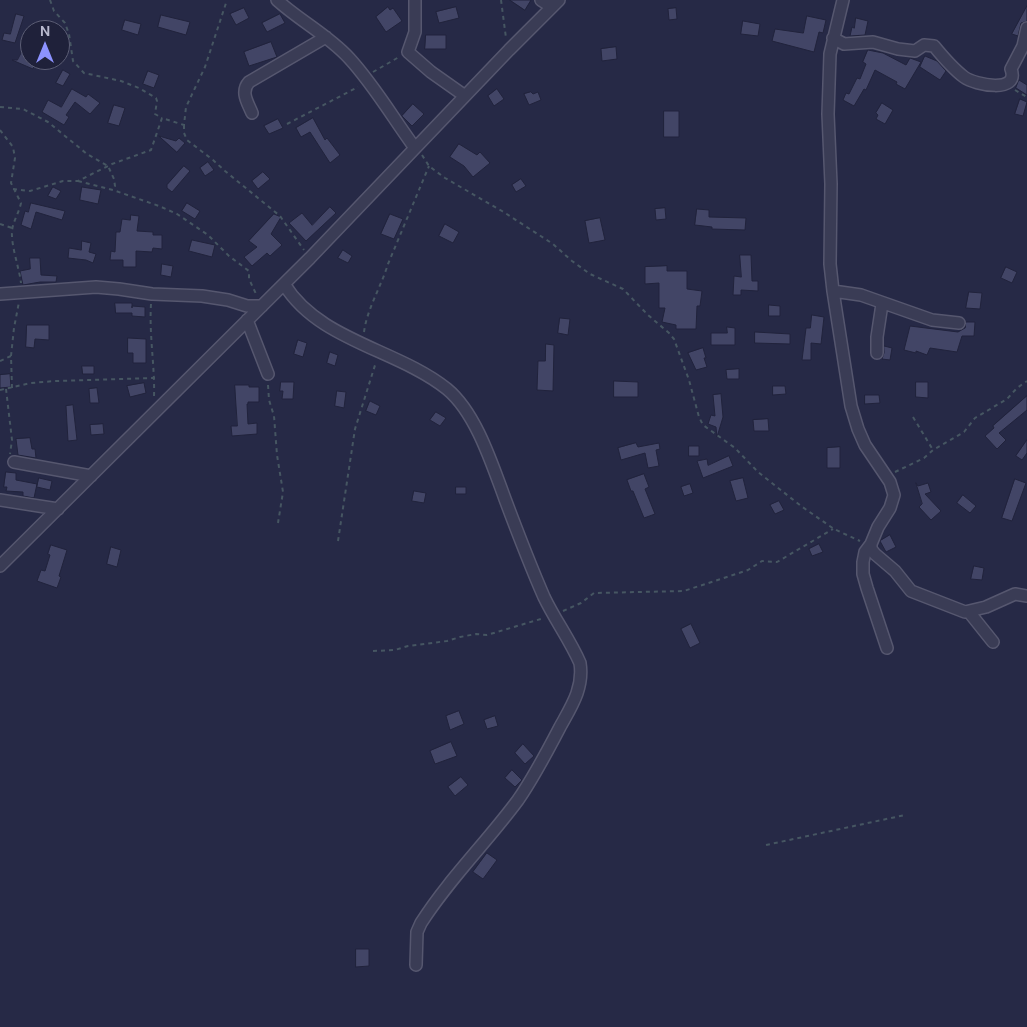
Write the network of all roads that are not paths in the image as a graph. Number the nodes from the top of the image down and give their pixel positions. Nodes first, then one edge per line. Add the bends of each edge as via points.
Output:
1 (277, 0) edge
2 (415, 0) edge
3 (541, 0) edge
4 (843, 0) edge
5 (556, 4) edge
6 (1026, 35) edge
7 (326, 37) junction
8 (833, 38) junction
9 (465, 96) junction
10 (252, 113) dead end
11 (414, 148) junction
12 (284, 284) junction
13 (832, 291) junction
14 (0, 294) edge
15 (882, 304) junction
16 (262, 306) junction
17 (248, 320) junction
18 (959, 323) dead end
19 (877, 353) dead end
20 (268, 374) road end
21 (14, 462) road end
22 (91, 476) junction
23 (0, 500) edge
24 (58, 509) junction
25 (869, 545) junction
26 (0, 566) edge
27 (1027, 596) edge
28 (969, 612) junction
29 (993, 642) dead end
30 (887, 648) dead end
31 (416, 965) dead end

1 - 7 street
2 - 9 street via 415,32 408,52
3 - 5 street
4 - 8 street
5 - 9 street
6 - 8 street via 1011,69 1011,81 1006,84 982,84 965,78 934,46 898,49 873,42 844,44
7 - 10 street via 248,82 244,92
7 - 11 street via 368,81
8 - 13 street via 828,114
9 - 11 street
11 - 12 street
12 - 16 street
12 - 31 street via 292,298 344,336 426,375 460,402 480,438 545,599 580,663 582,674 575,699 535,775 421,923 417,932
13 - 15 street via 862,295
13 - 25 street via 851,406 858,429 893,488 893,502
14 - 16 street via 96,287 202,296
15 - 18 street via 932,320
15 - 19 street
16 - 17 street
17 - 20 street
17 - 22 street
21 - 22 street
22 - 24 street
23 - 24 street
24 - 26 street
25 - 28 street via 911,591
25 - 30 street via 863,574
27 - 28 street via 1015,594
28 - 29 street

